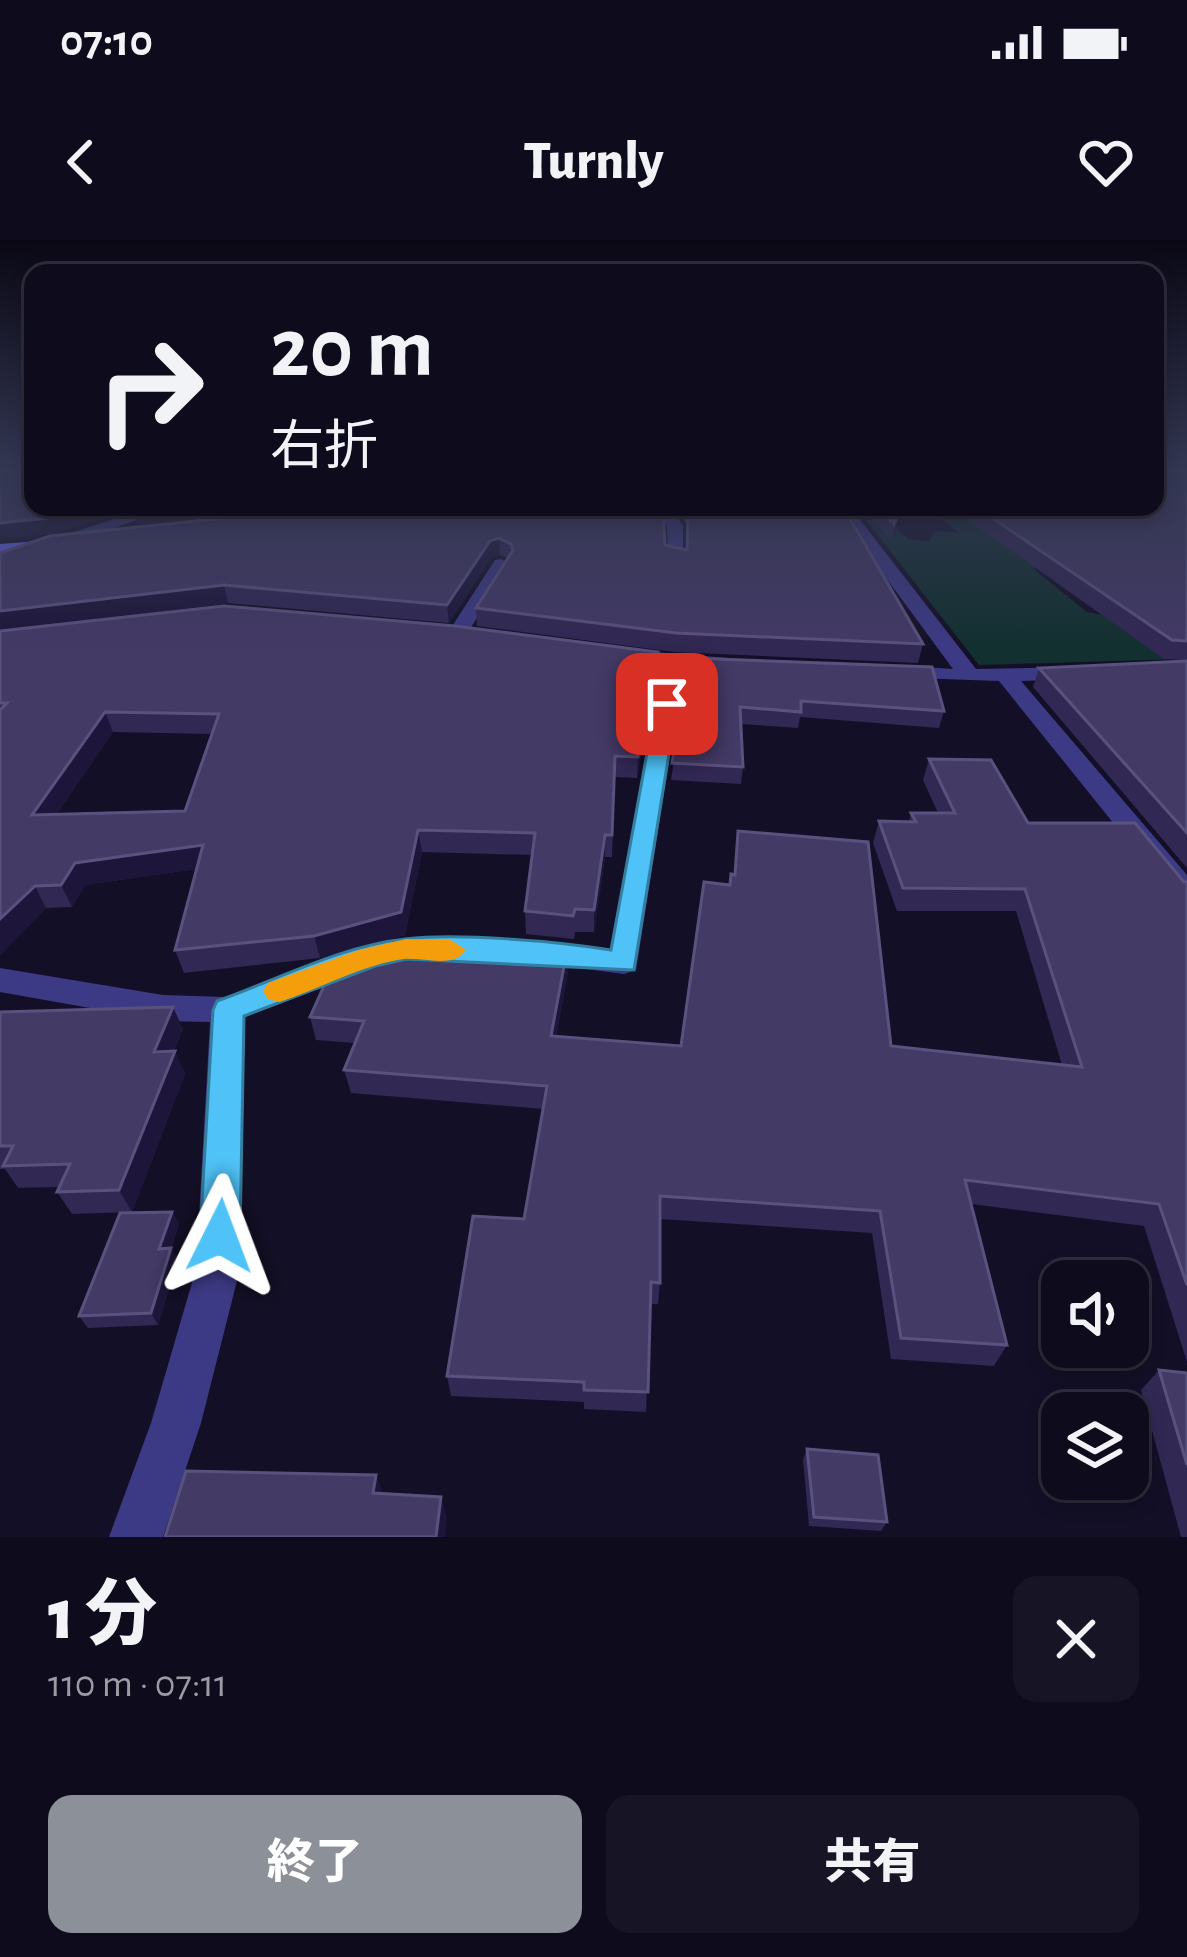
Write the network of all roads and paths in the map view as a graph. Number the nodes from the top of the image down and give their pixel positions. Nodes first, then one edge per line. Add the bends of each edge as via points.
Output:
1 (95, 531) edge
2 (675, 531) edge
3 (860, 531) edge
4 (141, 536) edge
5 (48, 546) junction
6 (0, 549) edge
7 (677, 559) edge
8 (0, 562) edge
9 (501, 564) edge
10 (457, 634) edge
11 (587, 650) edge
12 (674, 662) junction
13 (742, 665) edge
14 (879, 672) edge
15 (1096, 672) edge
16 (1004, 674) junction
17 (970, 676) junction
18 (1187, 894) edge
19 (406, 949) edge
20 (501, 952) edge
21 (0, 980) edge
22 (228, 1010) junction
23 (136, 1537) edge

1 - 5 street
2 - 7 street
3 - 17 street
4 - 5 street
5 - 6 street
5 - 8 street
9 - 10 street
11 - 12 street
12 - 13 street
12 - 20 street via 624,962
14 - 17 street
15 - 16 street
16 - 17 street
16 - 18 street
19 - 22 street
21 - 22 street via 163,1008
22 - 23 street via 218,1270

